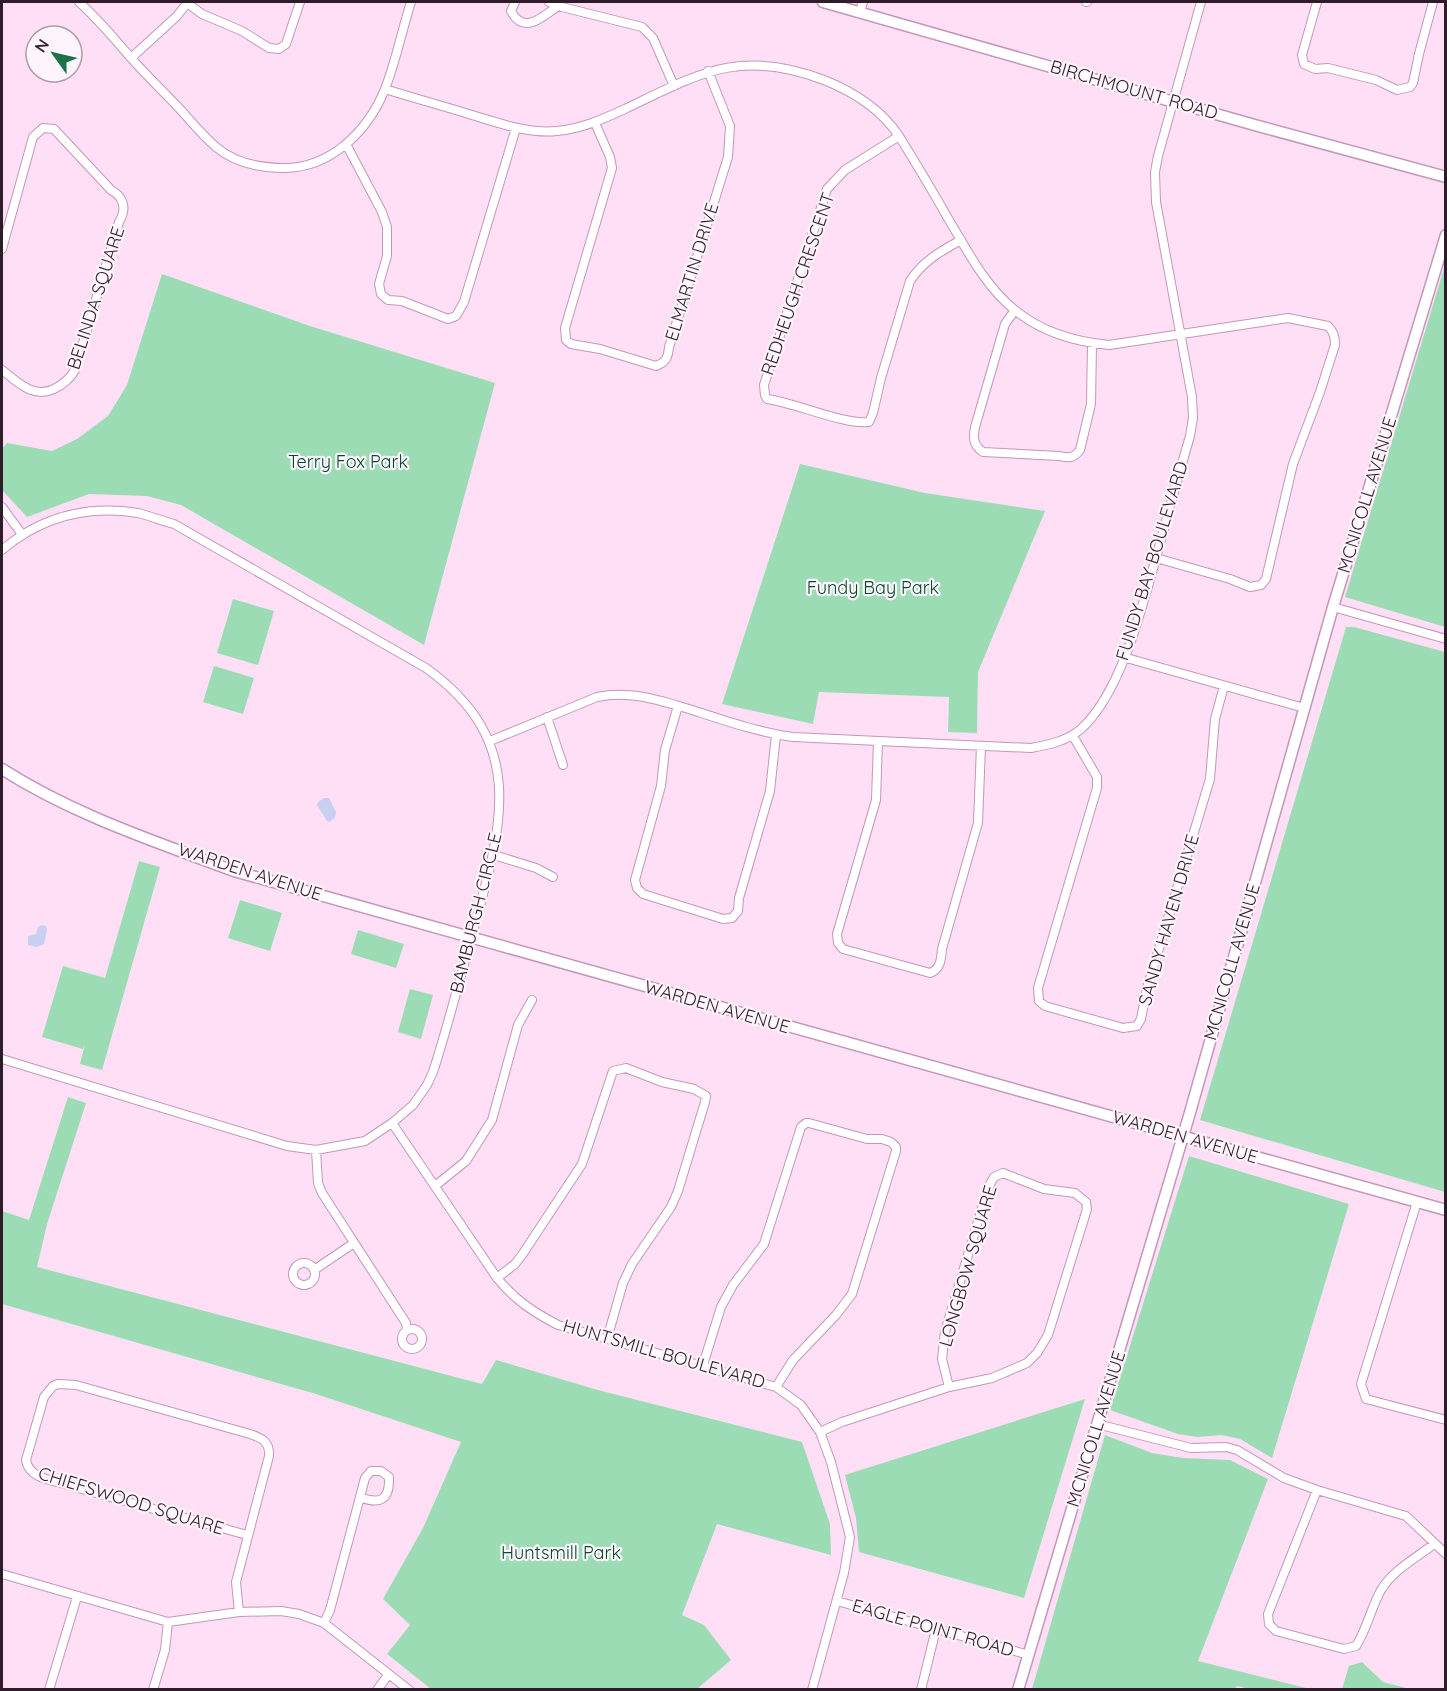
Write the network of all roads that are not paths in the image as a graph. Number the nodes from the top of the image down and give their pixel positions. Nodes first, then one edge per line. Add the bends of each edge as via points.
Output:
1 (79, 2) edge
2 (187, 2) edge
3 (300, 2) edge
4 (411, 2) edge
5 (515, 2) edge
6 (549, 2) edge
7 (823, 2) edge
8 (1201, 2) edge
9 (1317, 2) edge
10 (1433, 2) edge
11 (558, 6) junction
12 (861, 7) edge
13 (131, 58) junction
14 (708, 71) junction
15 (674, 86) junction
16 (385, 89) junction
17 (1173, 101) junction
18 (595, 123) junction
19 (516, 128) junction
20 (899, 136) junction
21 (346, 144) junction
22 (1446, 177) edge
23 (1446, 235) edge
24 (961, 240) junction
25 (2, 249) edge
26 (1015, 310) junction
27 (1181, 335) junction
28 (1092, 344) junction
29 (2, 370) edge
30 (2, 507) edge
31 (21, 533) junction
32 (2, 550) edge
33 (1156, 558) junction
34 (1333, 607) junction
35 (1446, 639) edge
36 (1123, 657) junction
37 (1224, 686) junction
38 (678, 706) junction
39 (1304, 708) junction
40 (547, 717) junction
41 (776, 735) junction
42 (1073, 736) junction
43 (490, 741) junction
44 (878, 741) junction
45 (981, 746) junction
46 (563, 765) dead end
47 (2, 769) edge
48 (494, 855) junction
49 (553, 877) dead end
50 (471, 938) junction
51 (532, 1000) dead end
52 (2, 1059) edge
53 (392, 1123) junction
54 (1183, 1136) junction
55 (316, 1150) junction
56 (435, 1186) junction
57 (1417, 1202) junction
58 (1446, 1210) edge
59 (354, 1243) junction
60 (314, 1270) dead end
61 (497, 1278) junction
62 (407, 1329) dead end
63 (607, 1339) junction
64 (703, 1365) junction
65 (776, 1387) junction
66 (949, 1388) junction
67 (1446, 1420) edge
68 (1097, 1424) junction
69 (820, 1432) junction
70 (1317, 1490) junction
71 (360, 1497) dead end
72 (247, 1535) junction
73 (1434, 1544) junction
74 (1446, 1554) edge
75 (2, 1574) edge
76 (77, 1597) junction
77 (837, 1601) junction
78 (238, 1612) junction
79 (168, 1622) junction
80 (324, 1623) junction
81 (936, 1629) junction
82 (1029, 1655) junction
83 (390, 1674) junction
84 (49, 1689) edge
85 (153, 1689) edge
86 (377, 1689) edge
87 (409, 1689) edge
88 (812, 1689) edge
89 (921, 1689) edge
90 (1018, 1689) edge

1 - 13 street
2 - 3 street via 202,14 276,50 286,44
2 - 13 street
4 - 16 street
5 - 11 street via 511,11 521,23 532,23
6 - 11 street
7 - 12 main road, BIRCHMOUNT ROAD
8 - 17 street, FUNDY BAY BOULEVARD
9 - 10 street via 1302,55 1304,64 1403,90 1413,84
11 - 15 street via 642,27 653,38
12 - 17 main road, BIRCHMOUNT ROAD
13 - 21 street via 207,139 240,161 264,167 297,168 321,160
14 - 15 street
14 - 18 street, ELMARTIN DRIVE via 730,126 728,157 668,356 656,366 571,344 564,335 612,168
14 - 20 street via 758,65 818,78 864,100
15 - 18 street
16 - 19 street
16 - 21 street via 365,123
17 - 22 main road, BIRCHMOUNT ROAD
17 - 27 street, FUNDY BAY BOULEVARD via 1158,156 1155,187
18 - 19 street via 552,132
19 - 21 street via 464,302 456,316 448,319 402,301 388,300 381,294 387,226
20 - 24 street
20 - 24 street, REDHEUGH CRESCENT via 845,170 827,189 764,385 768,399 857,423 869,422 910,280 932,257
23 - 34 main road, MCNICOLL AVENUE
24 - 26 street via 986,279
25 - 29 street, BELINDA SQUARE via 33,137 43,128 54,129 119,195 123,214 71,376 55,388 38,393
26 - 28 street via 1050,332
26 - 28 street via 1005,324 975,427 975,443 983,452 1075,456 1080,450 1091,404
27 - 28 street via 1127,344
27 - 33 street, FUNDY BAY BOULEVARD via 1193,418
27 - 33 street via 1288,318 1328,327 1335,338 1323,384 1293,464 1266,579 1261,585 1250,586
30 - 31 street
31 - 32 street, BAMBURGH CIRCLE
31 - 43 street, BAMBURGH CIRCLE via 71,513 139,513 174,524 426,668 463,700
33 - 36 street, FUNDY BAY BOULEVARD
34 - 35 street
34 - 39 main road, MCNICOLL AVENUE
36 - 37 street
36 - 42 street, FUNDY BAY BOULEVARD via 1103,703
37 - 39 street
37 - 42 street, SANDY HAVEN DRIVE via 1213,726 1210,779 1137,1026 1123,1028 1039,1001 1038,988 1097,788 1097,777
38 - 40 street, FUNDY BAY BOULEVARD via 637,694 610,694
38 - 41 street, FUNDY BAY BOULEVARD
38 - 41 street via 635,880 643,894 723,919 732,918 738,911 770,791
39 - 54 main road, MCNICOLL AVENUE
40 - 43 street, FUNDY BAY BOULEVARD
40 - 46 street
41 - 44 street, FUNDY BAY BOULEVARD
42 - 45 street, FUNDY BAY BOULEVARD via 1031,748
43 - 48 street, BAMBURGH CIRCLE via 499,777
44 - 45 street, FUNDY BAY BOULEVARD
44 - 45 street via 876,800 837,934 838,943 855,953 930,973 940,962 975,837
47 - 50 main road, WARDEN AVENUE via 35,791 87,815 234,871
48 - 49 street via 536,867
48 - 50 street, BAMBURGH CIRCLE
50 - 53 street, BAMBURGH CIRCLE via 433,1072 413,1105
50 - 54 main road, WARDEN AVENUE
51 - 56 street via 518,1025 492,1120 466,1161
52 - 55 street, BAMBURGH CIRCLE via 287,1146
53 - 55 street, BAMBURGH CIRCLE via 365,1140
53 - 56 street, HUNTSMILL BOULEVARD
54 - 57 main road, WARDEN AVENUE
54 - 68 main road, MCNICOLL AVENUE
55 - 59 street via 320,1189
56 - 61 street, HUNTSMILL BOULEVARD
57 - 58 main road, WARDEN AVENUE
57 - 67 street via 1361,1384 1366,1399
59 - 60 street
59 - 62 street
61 - 63 street, HUNTSMILL BOULEVARD via 533,1312 558,1325
61 - 63 street via 522,1255 582,1164 613,1071 626,1068 694,1089 706,1096 678,1191 632,1264
63 - 64 street, HUNTSMILL BOULEVARD
64 - 65 street, HUNTSMILL BOULEVARD
64 - 65 street via 721,1307 764,1244 801,1127 809,1123 891,1142 896,1152 852,1294 793,1360
65 - 69 street, HUNTSMILL BOULEVARD via 801,1406
66 - 66 street, LONGBOW SQUARE via 1017,1368 1032,1358 1045,1341 1087,1209 1079,1195 1044,1189 1003,1173 994,1178 945,1332 942,1359
66 - 69 street, LONGBOW SQUARE
68 - 70 street via 1191,1448 1237,1450 1284,1478
68 - 82 main road, MCNICOLL AVENUE
69 - 77 street, HUNTSMILL BOULEVARD via 850,1537
70 - 73 street via 1406,1516
70 - 73 street via 1268,1614 1269,1624 1276,1631 1344,1649 1356,1646 1391,1577
71 - 80 street
72 - 72 street, CHIEFSWOOD SQUARE via 269,1456 269,1447 262,1438 76,1385 58,1384 48,1391 26,1460 33,1473
72 - 78 street, CHIEFSWOOD SQUARE via 236,1582
73 - 74 street
75 - 76 street
76 - 79 street
76 - 84 street
77 - 81 street, EAGLE POINT ROAD
77 - 88 street, HUNTSMILL BOULEVARD
78 - 79 street
78 - 80 street via 281,1611
79 - 85 street via 165,1650
80 - 83 street
81 - 82 street, EAGLE POINT ROAD
81 - 89 street
82 - 90 main road, MCNICOLL AVENUE
83 - 86 street
83 - 87 street

